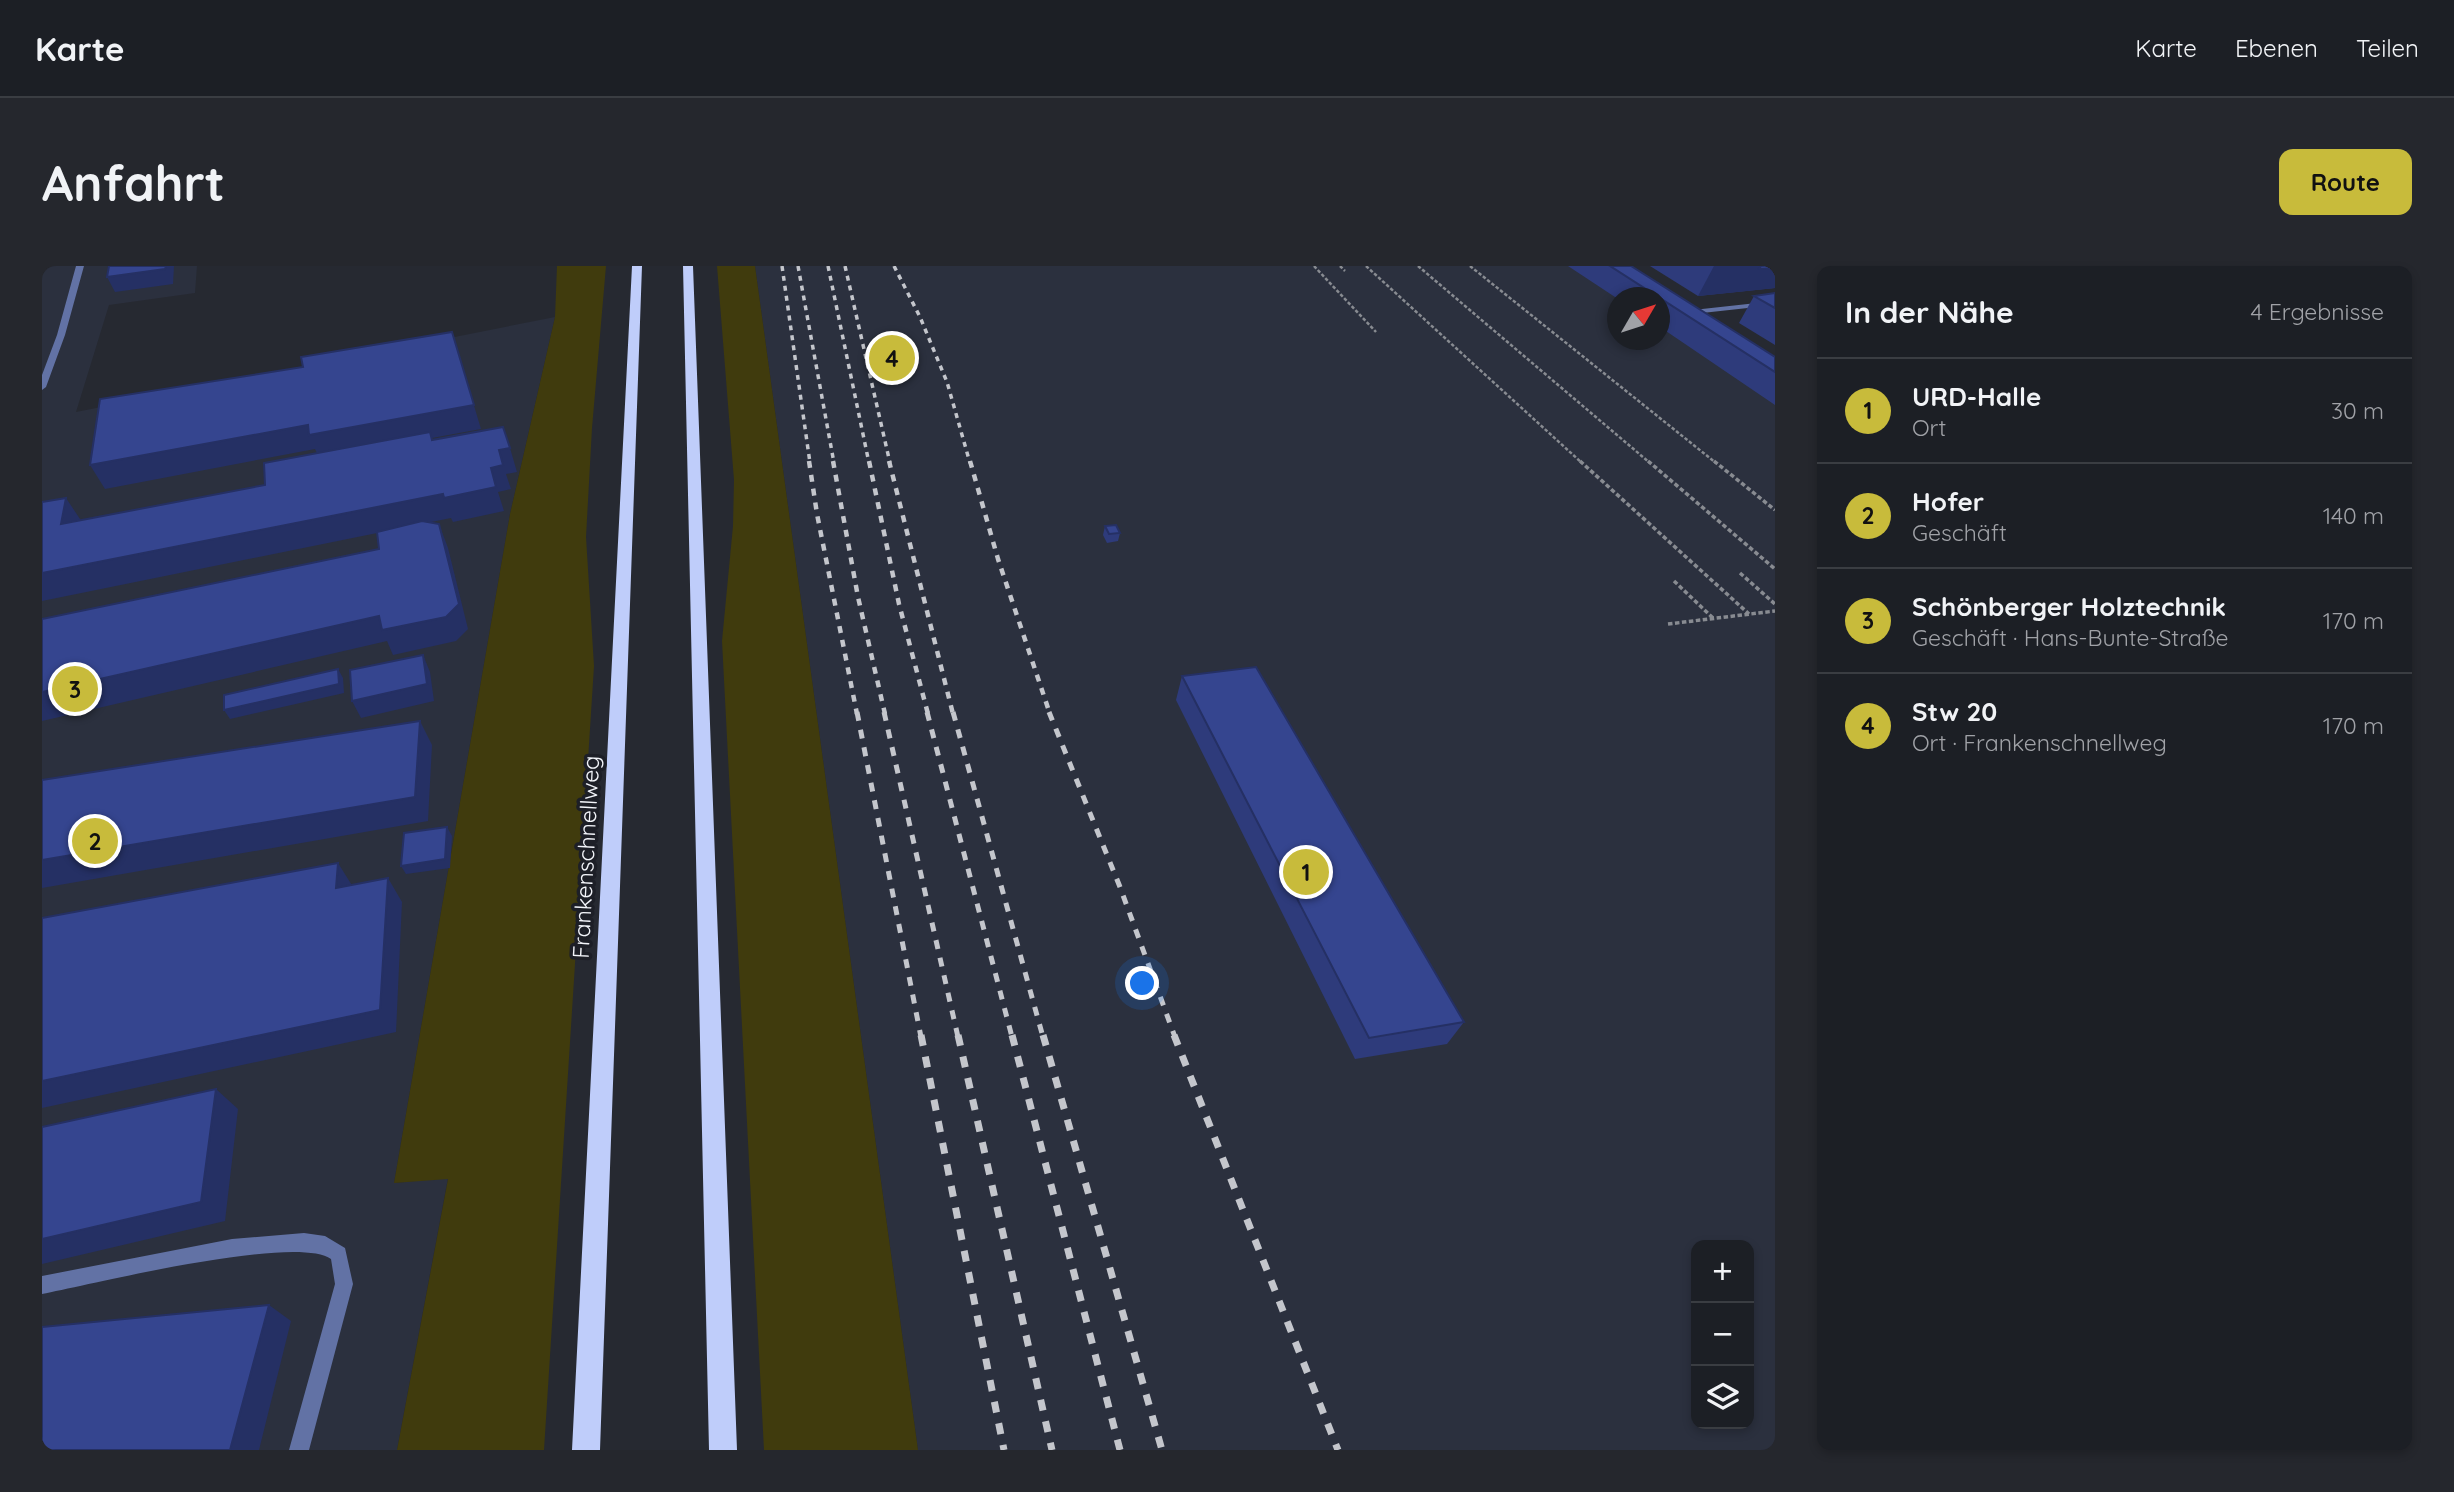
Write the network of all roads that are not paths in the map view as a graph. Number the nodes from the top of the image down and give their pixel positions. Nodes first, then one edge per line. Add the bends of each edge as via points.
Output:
1 (80, 266) edge
2 (628, 266) edge
3 (637, 266) edge
4 (688, 266) edge
5 (636, 282) junction
6 (1775, 303) edge
7 (1683, 306) edge
8 (1693, 312) junction
9 (1705, 320) edge
10 (42, 387) edge
11 (42, 1285) edge
12 (299, 1450) edge
13 (586, 1450) edge
14 (723, 1450) edge

1 - 10 street
2 - 5 highway
3 - 5 highway, Frankenschnellweg
4 - 14 highway
5 - 13 highway, Frankenschnellweg
6 - 8 street
7 - 8 street
8 - 9 street
11 - 12 street via 283,1242 324,1244 339,1254 344,1284

